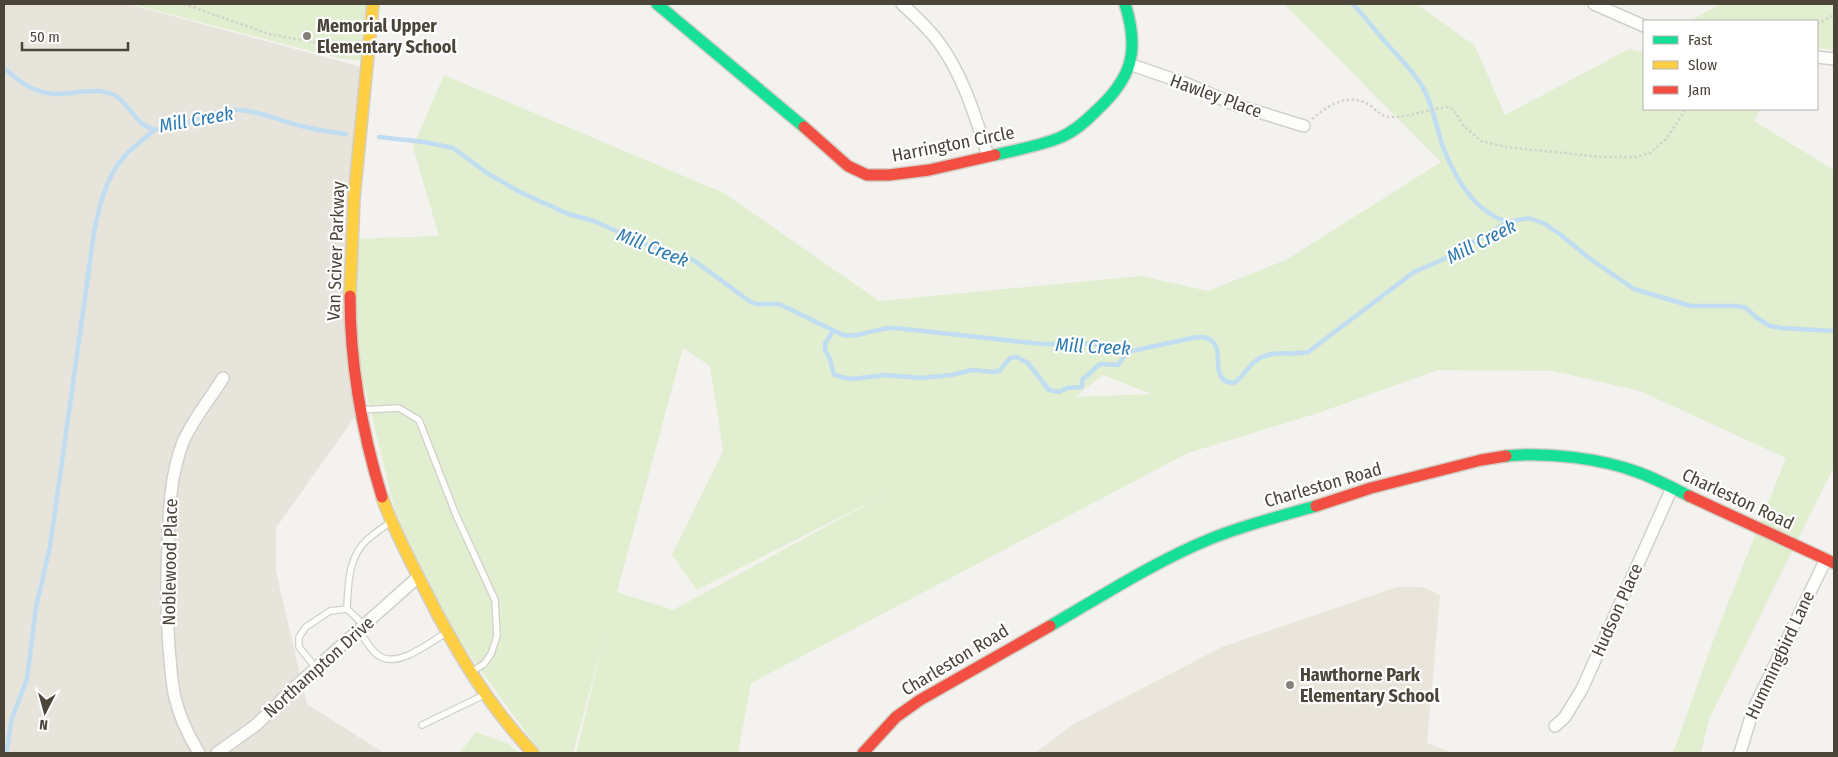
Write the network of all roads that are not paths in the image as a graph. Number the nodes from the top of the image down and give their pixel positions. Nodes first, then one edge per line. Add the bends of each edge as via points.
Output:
1 (373, 4) edge
2 (657, 4) edge
3 (902, 4) edge
4 (1125, 4) edge
5 (1602, 5) edge
6 (1643, 26) edge
7 (1818, 57) edge
8 (1834, 59) edge
9 (1129, 64) junction
10 (1304, 126) road end
11 (988, 156) junction
12 (223, 378) dead end
13 (360, 410) junction
14 (1672, 488) junction
15 (391, 522) junction
16 (1830, 561) edge
17 (418, 577) junction
18 (347, 610) junction
19 (362, 628) junction
20 (446, 633) junction
21 (316, 668) junction
22 (469, 674) junction
23 (484, 695) junction
24 (422, 725) dead end
25 (1555, 726) dead end
26 (199, 753) edge
27 (217, 753) edge
28 (533, 753) edge
29 (863, 753) edge
30 (1740, 753) edge

1 - 13 street, Van Sciver Parkway via 357,162 350,279 350,317
2 - 11 street, Harrington Circle via 848,166 867,175 909,174
3 - 11 street via 938,41 958,74
4 - 9 street, Harrington Circle via 1133,41
5 - 6 street
7 - 8 street
9 - 10 street, Hawley Place
9 - 11 street, Harrington Circle via 1126,76 1116,90 1077,129 1059,138
12 - 26 street, Noblewood Place via 190,427 174,475 169,509 166,589 170,669 179,714
13 - 15 street, Van Sciver Parkway
13 - 22 lane via 399,408 419,420 456,515 495,600 497,636 491,654 484,664
14 - 16 street, Charleston Road
14 - 25 street, Hudson Place via 1582,688 1565,717
14 - 29 street, Charleston Road via 1614,465 1560,456 1508,456 1371,488 1263,521 1167,559 952,681 896,717
15 - 17 street, Van Sciver Parkway
15 - 18 lane via 367,540 356,554 348,579
16 - 30 street, Hummingbird Lane via 1752,710
17 - 19 street, Northampton Drive
17 - 20 street, Van Sciver Parkway
18 - 19 lane
18 - 21 lane via 330,611 306,627 299,637 299,647
19 - 20 lane via 371,648 381,657 393,660 406,657
19 - 21 street, Northampton Drive
20 - 22 street, Van Sciver Parkway
21 - 27 street, Northampton Drive via 256,725
22 - 23 street, Van Sciver Parkway
23 - 24 lane
23 - 28 street, Van Sciver Parkway

